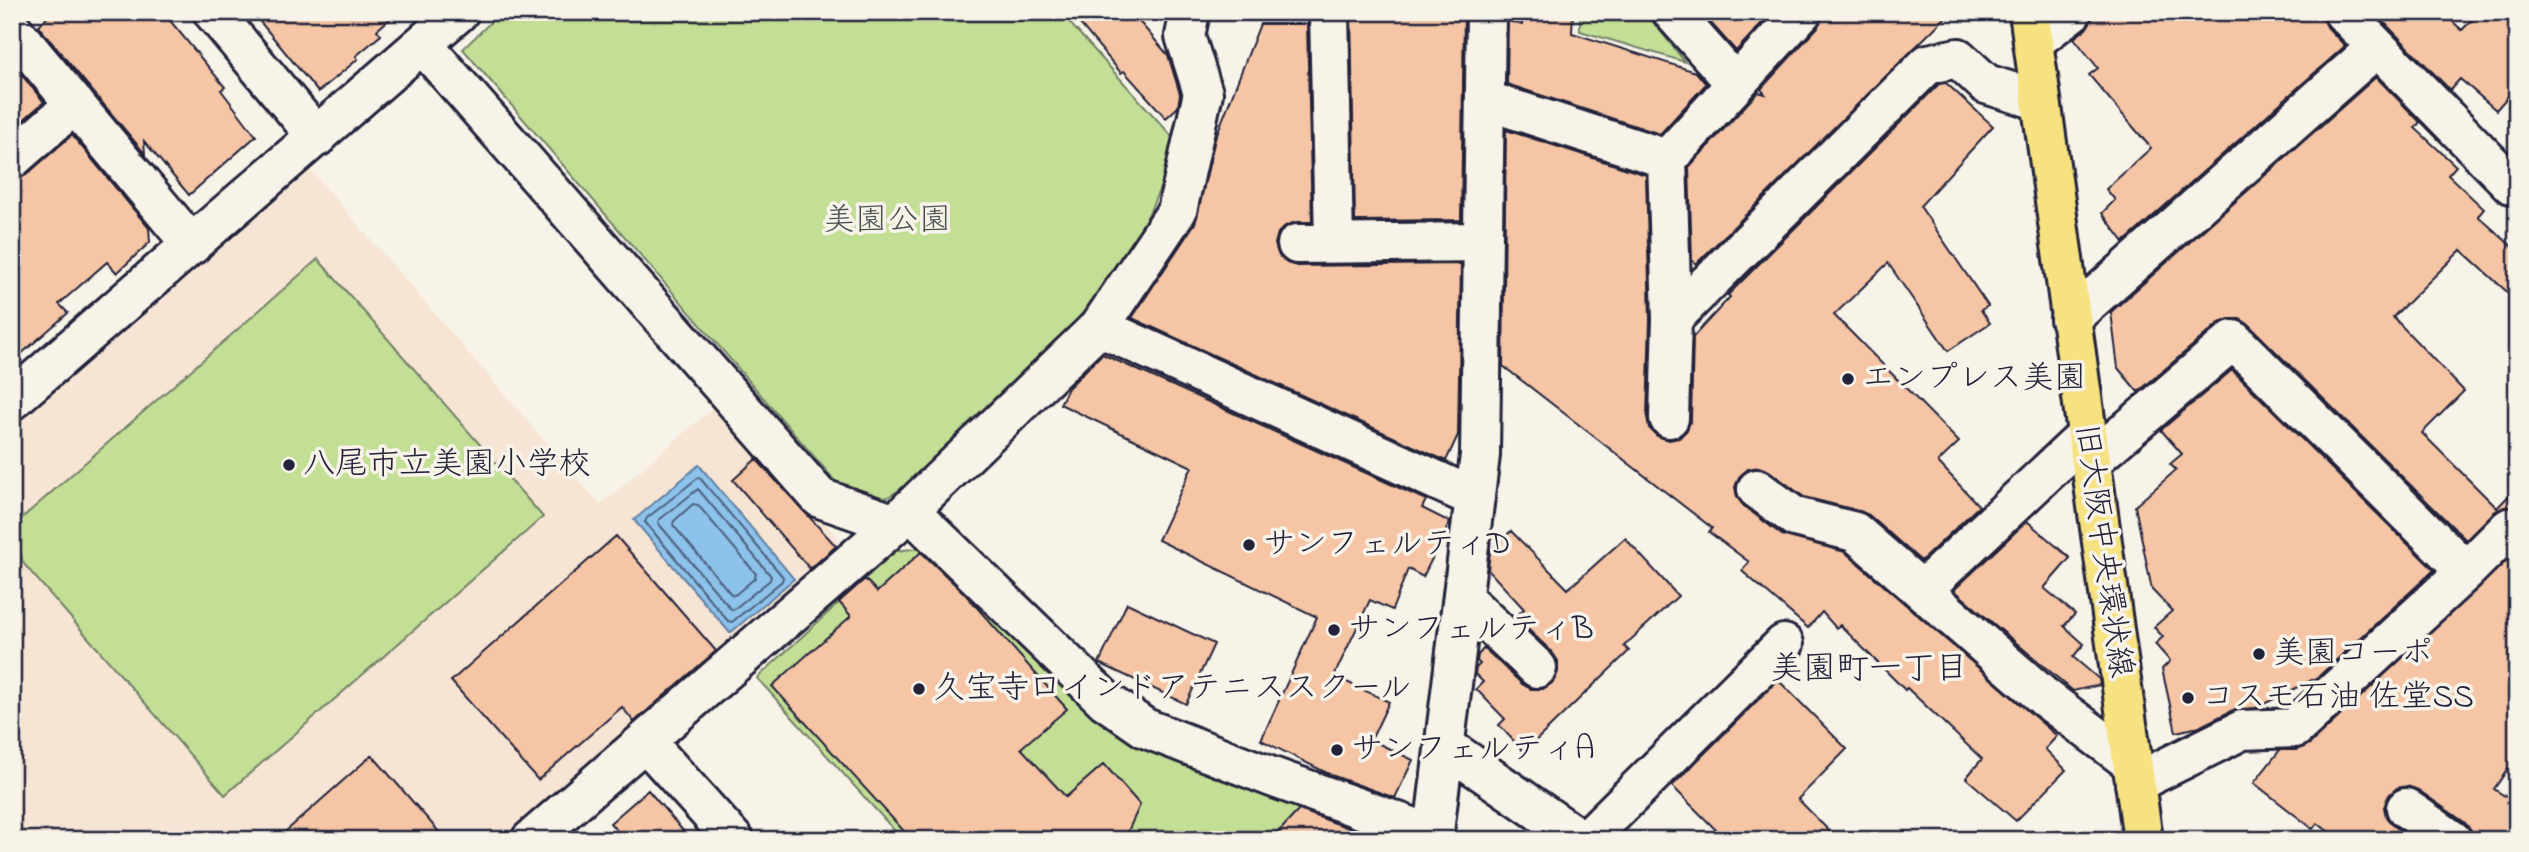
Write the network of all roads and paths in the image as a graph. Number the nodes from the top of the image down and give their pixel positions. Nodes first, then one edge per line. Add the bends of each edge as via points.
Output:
1 (213, 12) edge
2 (459, 12) edge
3 (1329, 12) edge
4 (1486, 12) edge
5 (1672, 12) edge
6 (1802, 12) edge
7 (2072, 12) edge
8 (2343, 12) edge
9 (1189, 17) edge
10 (2031, 27) edge
11 (12, 29) edge
12 (423, 45) junction
13 (2377, 47) junction
14 (1736, 84) junction
15 (1485, 100) junction
16 (2041, 101) junction
17 (75, 104) junction
18 (317, 137) junction
19 (12, 159) edge
20 (1667, 159) junction
21 (2515, 183) edge
22 (1334, 243) junction
23 (1483, 243) junction
24 (1297, 244) dead end
25 (192, 245) junction
26 (1672, 319) junction
27 (2070, 319) junction
28 (1098, 327) junction
29 (16, 388) edge
30 (1669, 418) dead end
31 (2088, 449) junction
32 (1757, 489) dead end
33 (1475, 498) junction
34 (902, 517) junction
35 (2509, 528) dead end
36 (2466, 571) junction
37 (1922, 590) junction
38 (1463, 598) junction
39 (1784, 645) dead end
40 (1537, 668) dead end
41 (645, 741) junction
42 (1445, 746) junction
43 (2133, 773) junction
44 (2406, 808) dead end
45 (1434, 837) edge
46 (531, 840) edge
47 (734, 840) edge
48 (1583, 840) edge
49 (2143, 840) edge
50 (2452, 840) edge

1 - 18 street
2 - 12 street
3 - 22 street
4 - 15 street
5 - 14 street
6 - 14 street
7 - 10 street
8 - 13 street
9 - 28 street via 1203,93 1177,211
10 - 16 main road, 旧大阪中央環状線
11 - 17 street
12 - 18 street
12 - 34 street via 820,498
13 - 21 street
13 - 27 street
14 - 20 street
15 - 20 street
15 - 23 street
16 - 26 street via 1986,83 1958,58 1928,64
16 - 27 main road, 旧大阪中央環状線
17 - 19 street
17 - 25 street
18 - 25 street
20 - 26 street
22 - 23 street
22 - 24 street
23 - 33 street via 1480,454
25 - 29 street
26 - 30 street
27 - 31 main road, 旧大阪中央環状線
28 - 33 street
28 - 34 street
31 - 36 street via 2233,340
31 - 37 street
31 - 43 main road, 旧大阪中央環状線
32 - 37 street via 1795,517 1855,533
33 - 38 street
34 - 41 street
34 - 45 street via 1106,701 1144,729
35 - 36 street
36 - 43 street via 2295,727 2242,730
37 - 43 street
38 - 40 street
38 - 42 street
39 - 48 street
41 - 46 street
41 - 47 street
42 - 45 street
42 - 48 street
43 - 49 main road, 旧大阪中央環状線
44 - 50 street

